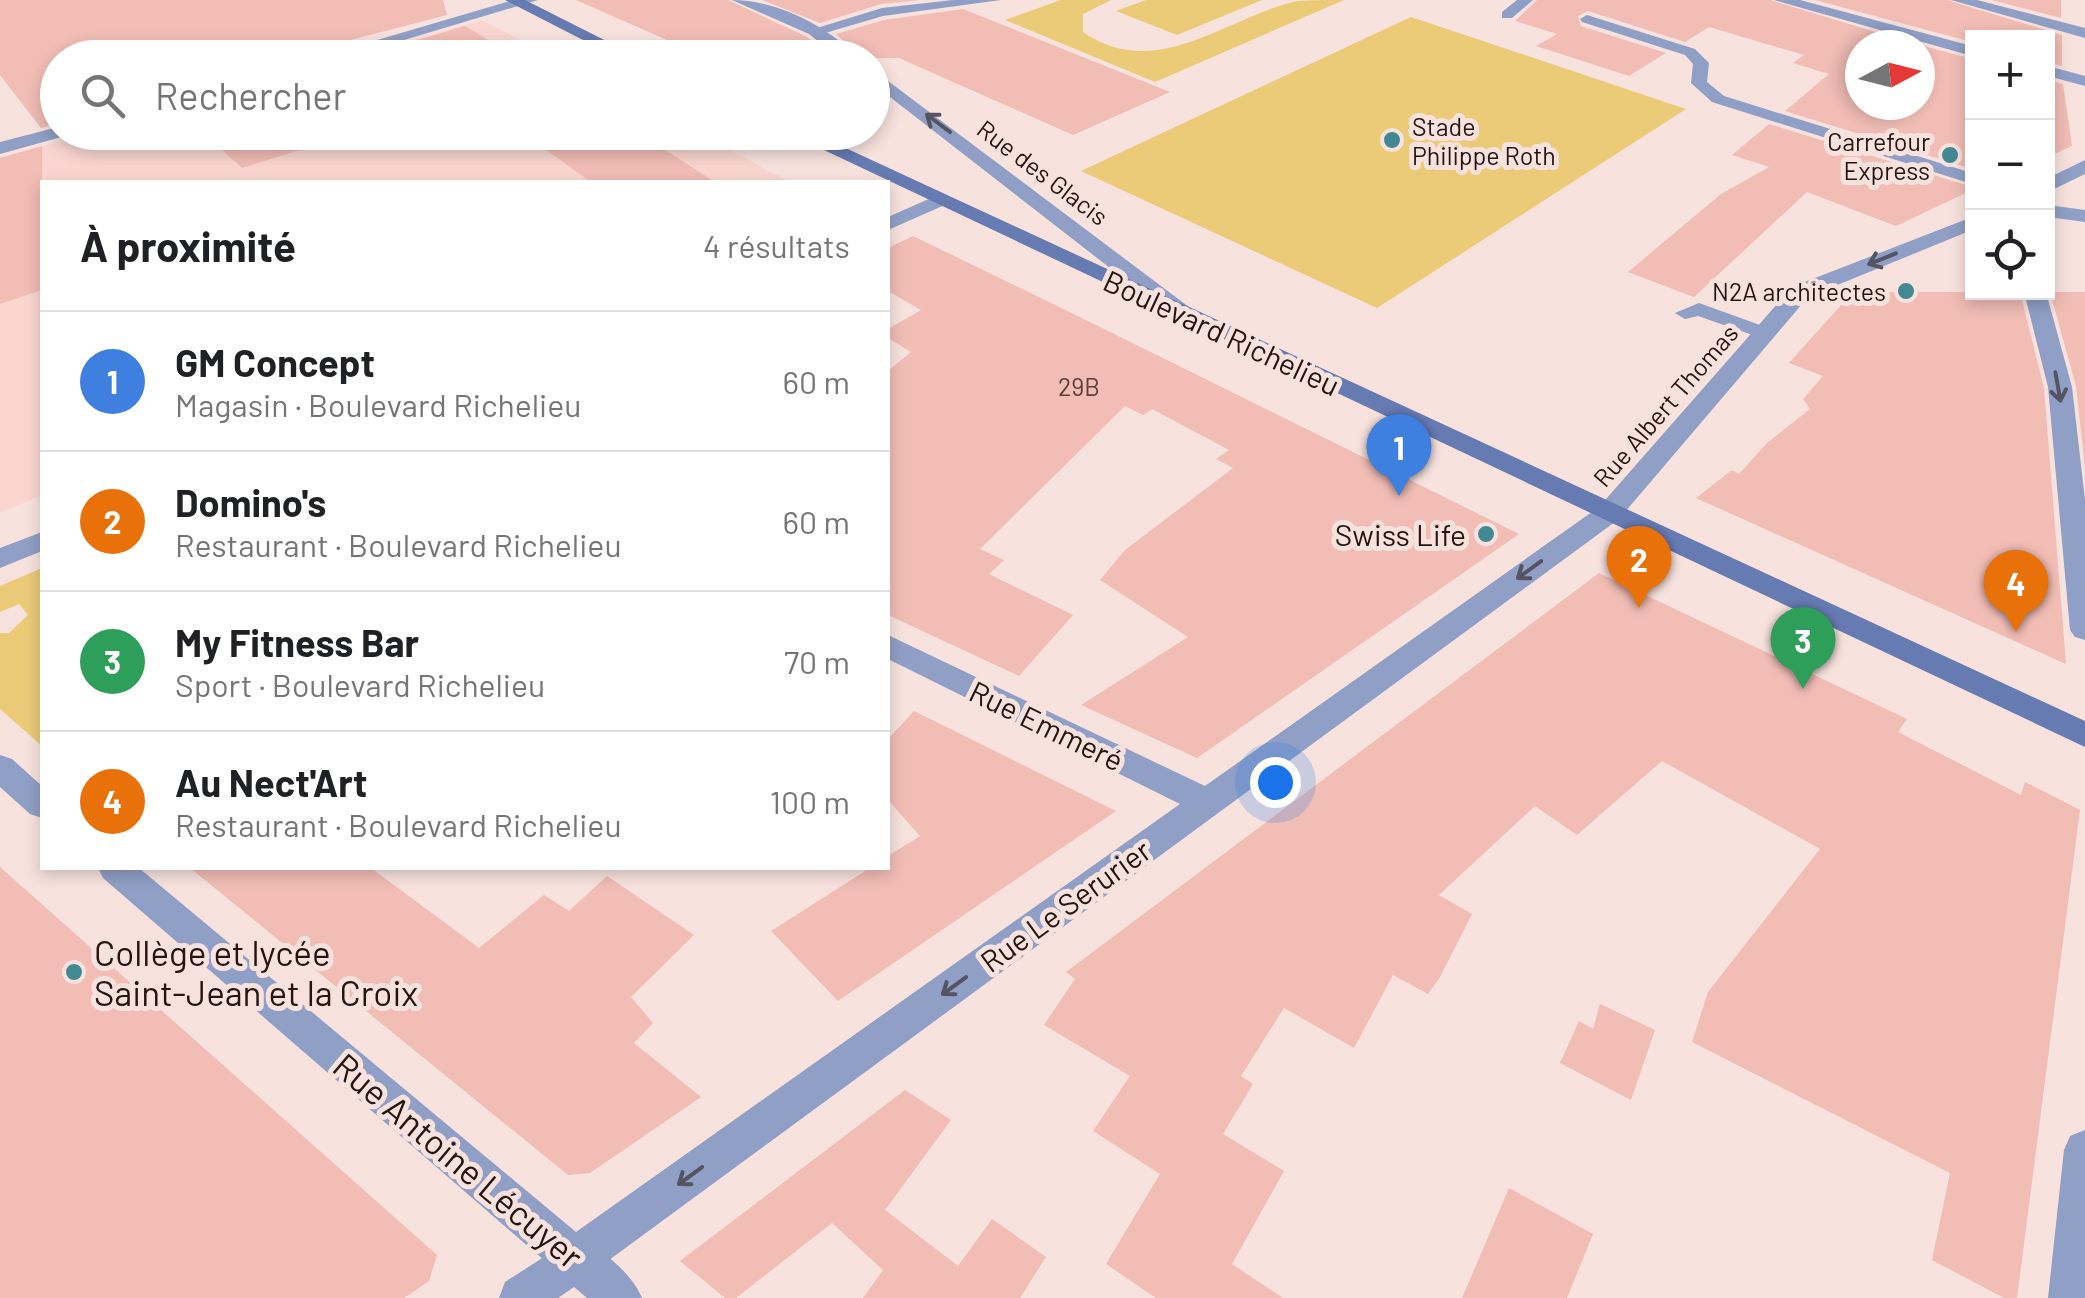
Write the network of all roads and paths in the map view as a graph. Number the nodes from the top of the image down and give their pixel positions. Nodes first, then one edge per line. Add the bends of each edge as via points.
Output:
1 (740, 0) edge
2 (994, 0) edge
3 (1526, 0) edge
4 (1782, 0) edge
5 (1959, 0) edge
6 (520, 1) edge
7 (1507, 14) dead end
8 (1588, 19) dead end
9 (815, 31) junction
10 (2085, 33) edge
11 (386, 40) edge
12 (597, 40) edge
13 (827, 40) edge
14 (1965, 49) edge
15 (2055, 73) edge
16 (2085, 81) edge
17 (890, 88) edge
18 (7, 125) dead end
19 (40, 137) edge
20 (20, 142) junction
21 (0, 148) edge
22 (833, 150) edge
23 (2085, 166) edge
24 (1965, 177) edge
25 (2055, 182) edge
26 (940, 200) junction
27 (2055, 211) edge
28 (2085, 216) edge
29 (890, 223) edge
30 (1965, 226) edge
31 (2037, 300) edge
32 (1180, 312) junction
33 (1686, 313) dead end
34 (1764, 333) junction
35 (1609, 513) junction
36 (40, 542) edge
37 (0, 560) edge
38 (2085, 630) edge
39 (890, 647) edge
40 (2085, 735) edge
41 (0, 768) edge
42 (1207, 802) junction
43 (40, 803) edge
44 (117, 870) edge
45 (2085, 1150) edge
46 (575, 1259) junction
47 (521, 1298) edge
48 (620, 1298) edge
49 (2070, 1298) edge

1 - 9 street
2 - 9 lane via 882,12
3 - 7 lane
4 - 14 street
5 - 10 street
6 - 11 street
6 - 12 main road
8 - 24 lane via 1690,52 1701,63 1699,83 1718,99
9 - 13 street
15 - 16 street
32 -> 17 street, Rue des Glacis
18 - 20 street
19 - 20 street
20 - 21 street
22 - 26 main road, Boulevard Richelieu
23 - 25 street
26 - 29 street
26 - 32 main road, Boulevard Richelieu
27 - 28 street
30 -> 34 street, Rue Albert Thomas via 1800,292
31 -> 38 street via 2060,387
32 - 35 main road, Boulevard Richelieu
33 - 34 lane via 1699,310
34 - 35 street, Rue Albert Thomas
35 - 40 main road, Boulevard Richelieu
35 -> 42 street, Rue Le Serurier
36 - 37 street
39 - 42 street, Rue Emmeré
41 - 43 street
42 -> 46 street, Rue Le Serurier
44 - 46 street, Rue Antoine Lécuyer
45 - 49 street
46 - 47 street, Rue Le Serurier
46 - 48 street, Rue Antoine Lécuyer

